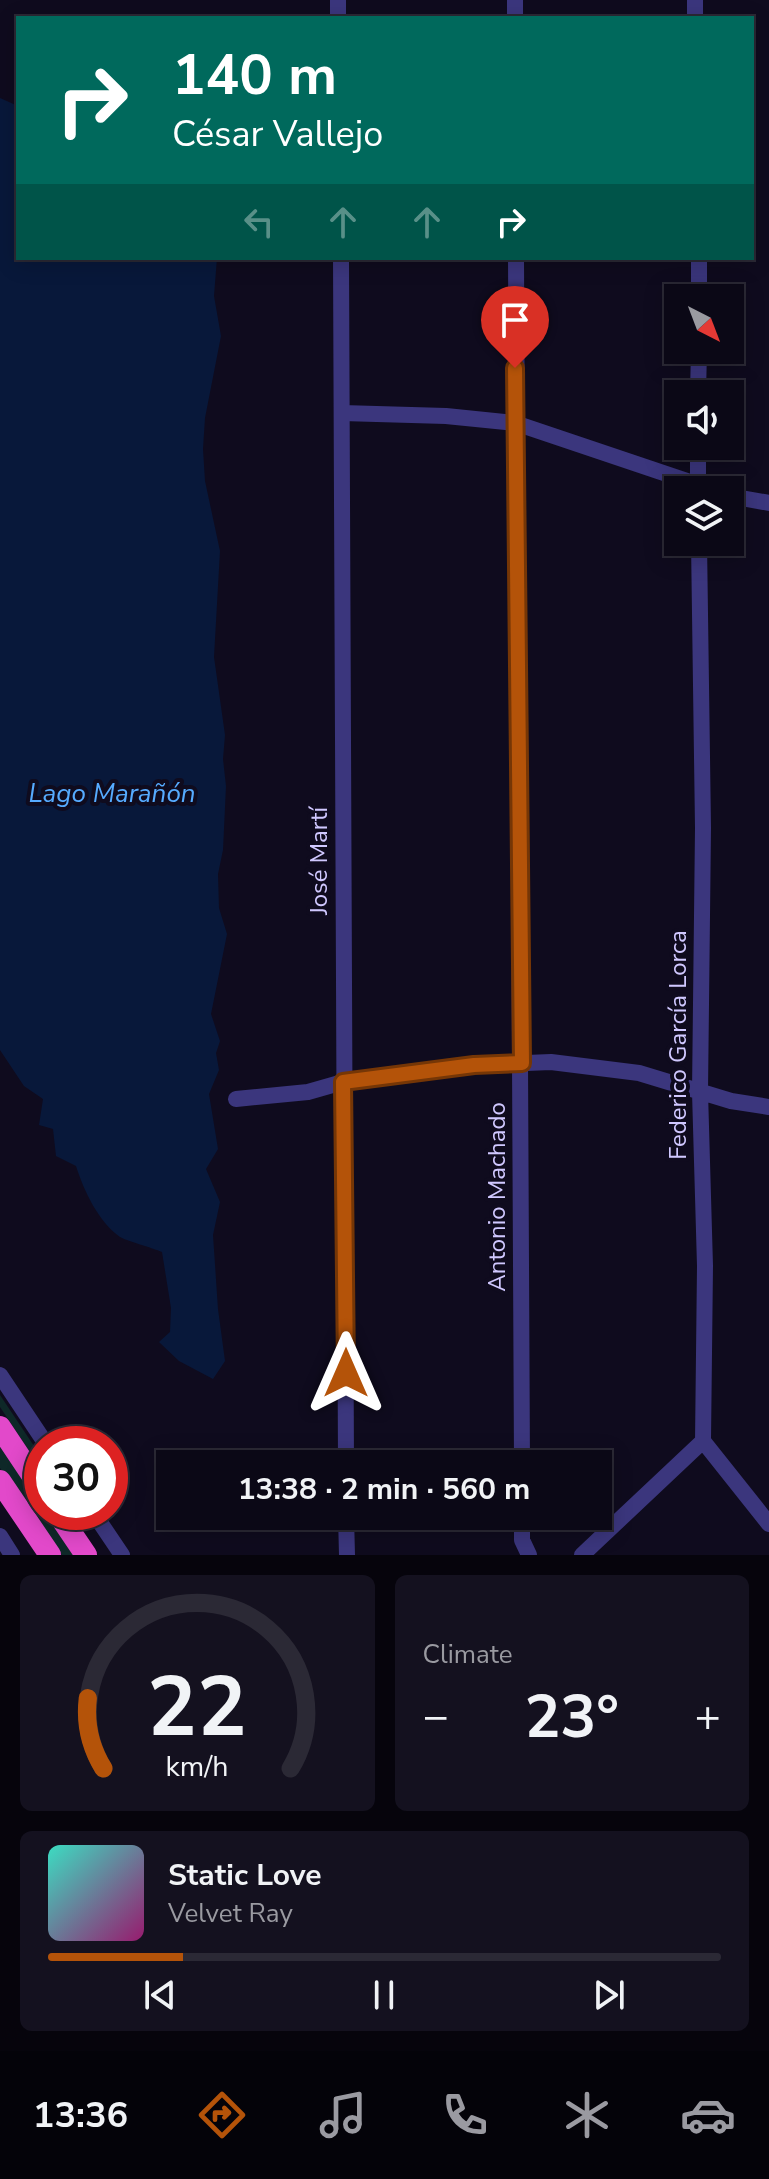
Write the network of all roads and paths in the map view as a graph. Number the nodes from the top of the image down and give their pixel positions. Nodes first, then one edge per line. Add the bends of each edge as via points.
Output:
1 (341, 260) edge
2 (516, 260) edge
3 (699, 260) edge
4 (699, 284) edge
5 (342, 413) junction
6 (515, 423) junction
7 (668, 476) edge
8 (744, 499) edge
9 (769, 503) edge
10 (699, 556) edge
11 (522, 1063) junction
12 (343, 1082) junction
13 (700, 1092) junction
14 (236, 1099) dead end
15 (769, 1107) edge
16 (0, 1375) edge
17 (34, 1426) edge
18 (0, 1427) edge
19 (703, 1441) junction
20 (346, 1450) edge
21 (522, 1450) edge
22 (24, 1463) edge
23 (0, 1481) edge
24 (769, 1524) edge
25 (69, 1530) edge
26 (105, 1530) edge
27 (346, 1530) edge
28 (522, 1530) edge
29 (0, 1536) edge
30 (12, 1555) edge
31 (50, 1555) edge
32 (86, 1555) edge
33 (122, 1555) edge
34 (347, 1555) edge
35 (529, 1555) edge
36 (582, 1555) edge

1 - 5 street, José Martí
2 - 6 street, Antonio Machado
3 - 4 street
5 - 6 street
5 - 12 street, José Martí
6 - 7 street
6 - 11 street, Antonio Machado
8 - 9 street
10 - 13 street, Federico García Lorca
11 - 12 street
11 - 13 street via 611,1068
11 - 21 street, Antonio Machado
12 - 14 street via 308,1092
12 - 20 street, José Martí
13 - 15 street
13 - 19 street, Federico García Lorca
16 - 17 street
18 - 22 highway
19 - 24 street
19 - 36 street
23 - 31 highway
25 - 32 highway
26 - 33 street
27 - 34 street
28 - 35 street
29 - 30 street

